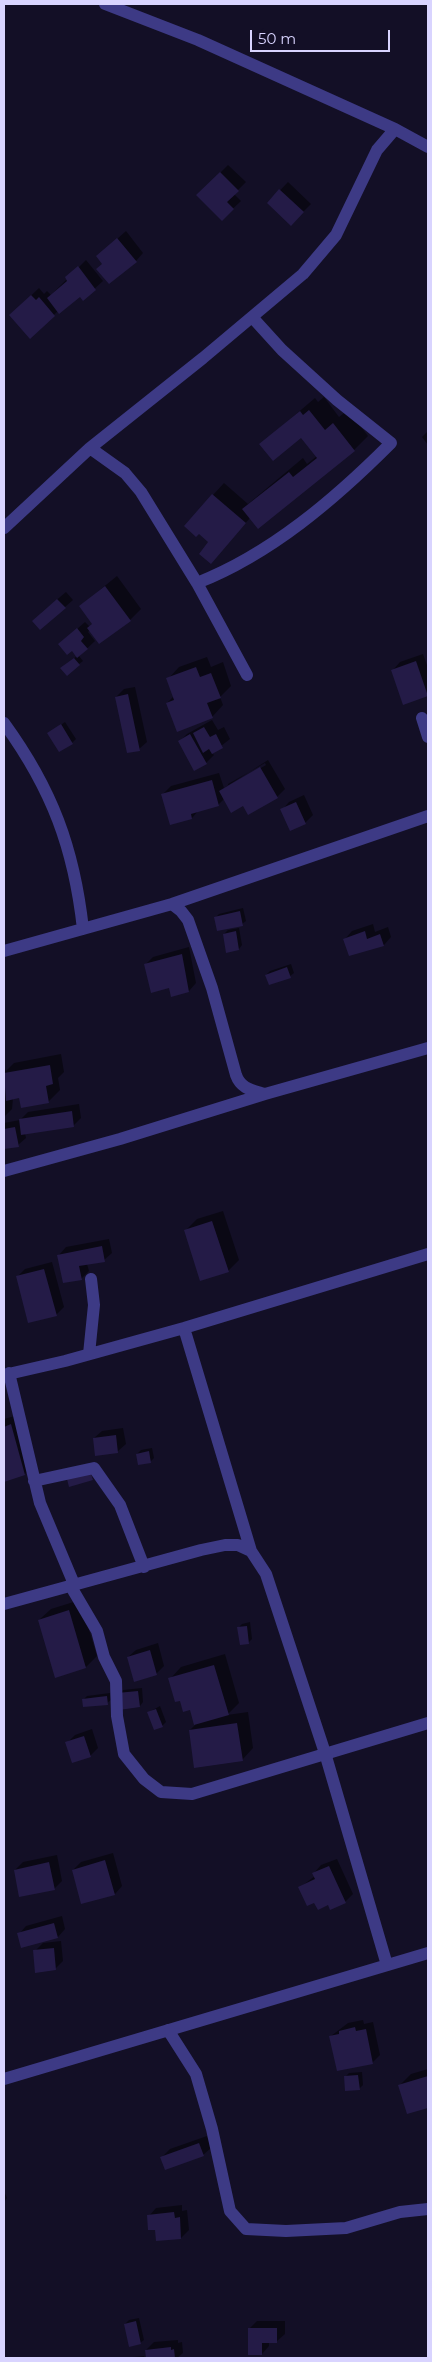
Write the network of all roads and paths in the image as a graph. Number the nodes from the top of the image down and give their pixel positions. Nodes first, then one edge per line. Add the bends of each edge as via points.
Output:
1 (105, 4) edge
2 (394, 129) junction
3 (428, 147) edge
4 (252, 317) junction
5 (90, 448) junction
6 (4, 528) edge
7 (197, 583) junction
8 (247, 675) dead end
9 (422, 718) dead end
10 (4, 723) edge
11 (428, 737) edge
12 (428, 816) edge
13 (172, 904) junction
14 (83, 929) junction
15 (4, 951) edge
16 (428, 1048) edge
17 (265, 1094) junction
18 (4, 1171) edge
19 (428, 1254) edge
20 (91, 1279) dead end
21 (184, 1328) junction
22 (90, 1354) junction
23 (7, 1374) edge
24 (34, 1481) junction
25 (251, 1551) junction
26 (144, 1567) junction
27 (72, 1584) junction
28 (4, 1604) edge
29 (428, 1723) edge
30 (325, 1753) junction
31 (428, 1953) edge
32 (387, 1965) junction
33 (168, 2030) junction
34 (4, 2079) edge
35 (428, 2209) edge

1 - 2 street via 198,40
2 - 3 street
2 - 4 street via 377,150 336,235 303,274
4 - 5 street
4 - 7 street via 282,350 337,400 391,443 363,472 291,530 228,571
5 - 6 street
5 - 7 street via 124,473 141,492
7 - 8 street
9 - 11 street
10 - 14 street via 34,766 66,839 79,893
12 - 13 street
13 - 14 street
13 - 17 street via 188,920 212,988 239,1083
14 - 15 street
16 - 17 street
17 - 18 street
19 - 21 street
20 - 22 street via 94,1306
21 - 22 street
21 - 25 street
22 - 23 street
23 - 24 street
24 - 26 street via 94,1468 120,1505
24 - 27 street
25 - 26 street via 238,1545 225,1545
25 - 30 street via 266,1574
26 - 27 street
27 - 28 street
27 - 30 street via 97,1631 104,1657 116,1681 117,1716 124,1754 144,1779 162,1792 192,1794
29 - 30 street
30 - 32 street
31 - 32 street
32 - 33 street
33 - 34 street
33 - 35 street via 196,2074 230,2211 246,2229 346,2228 400,2212

